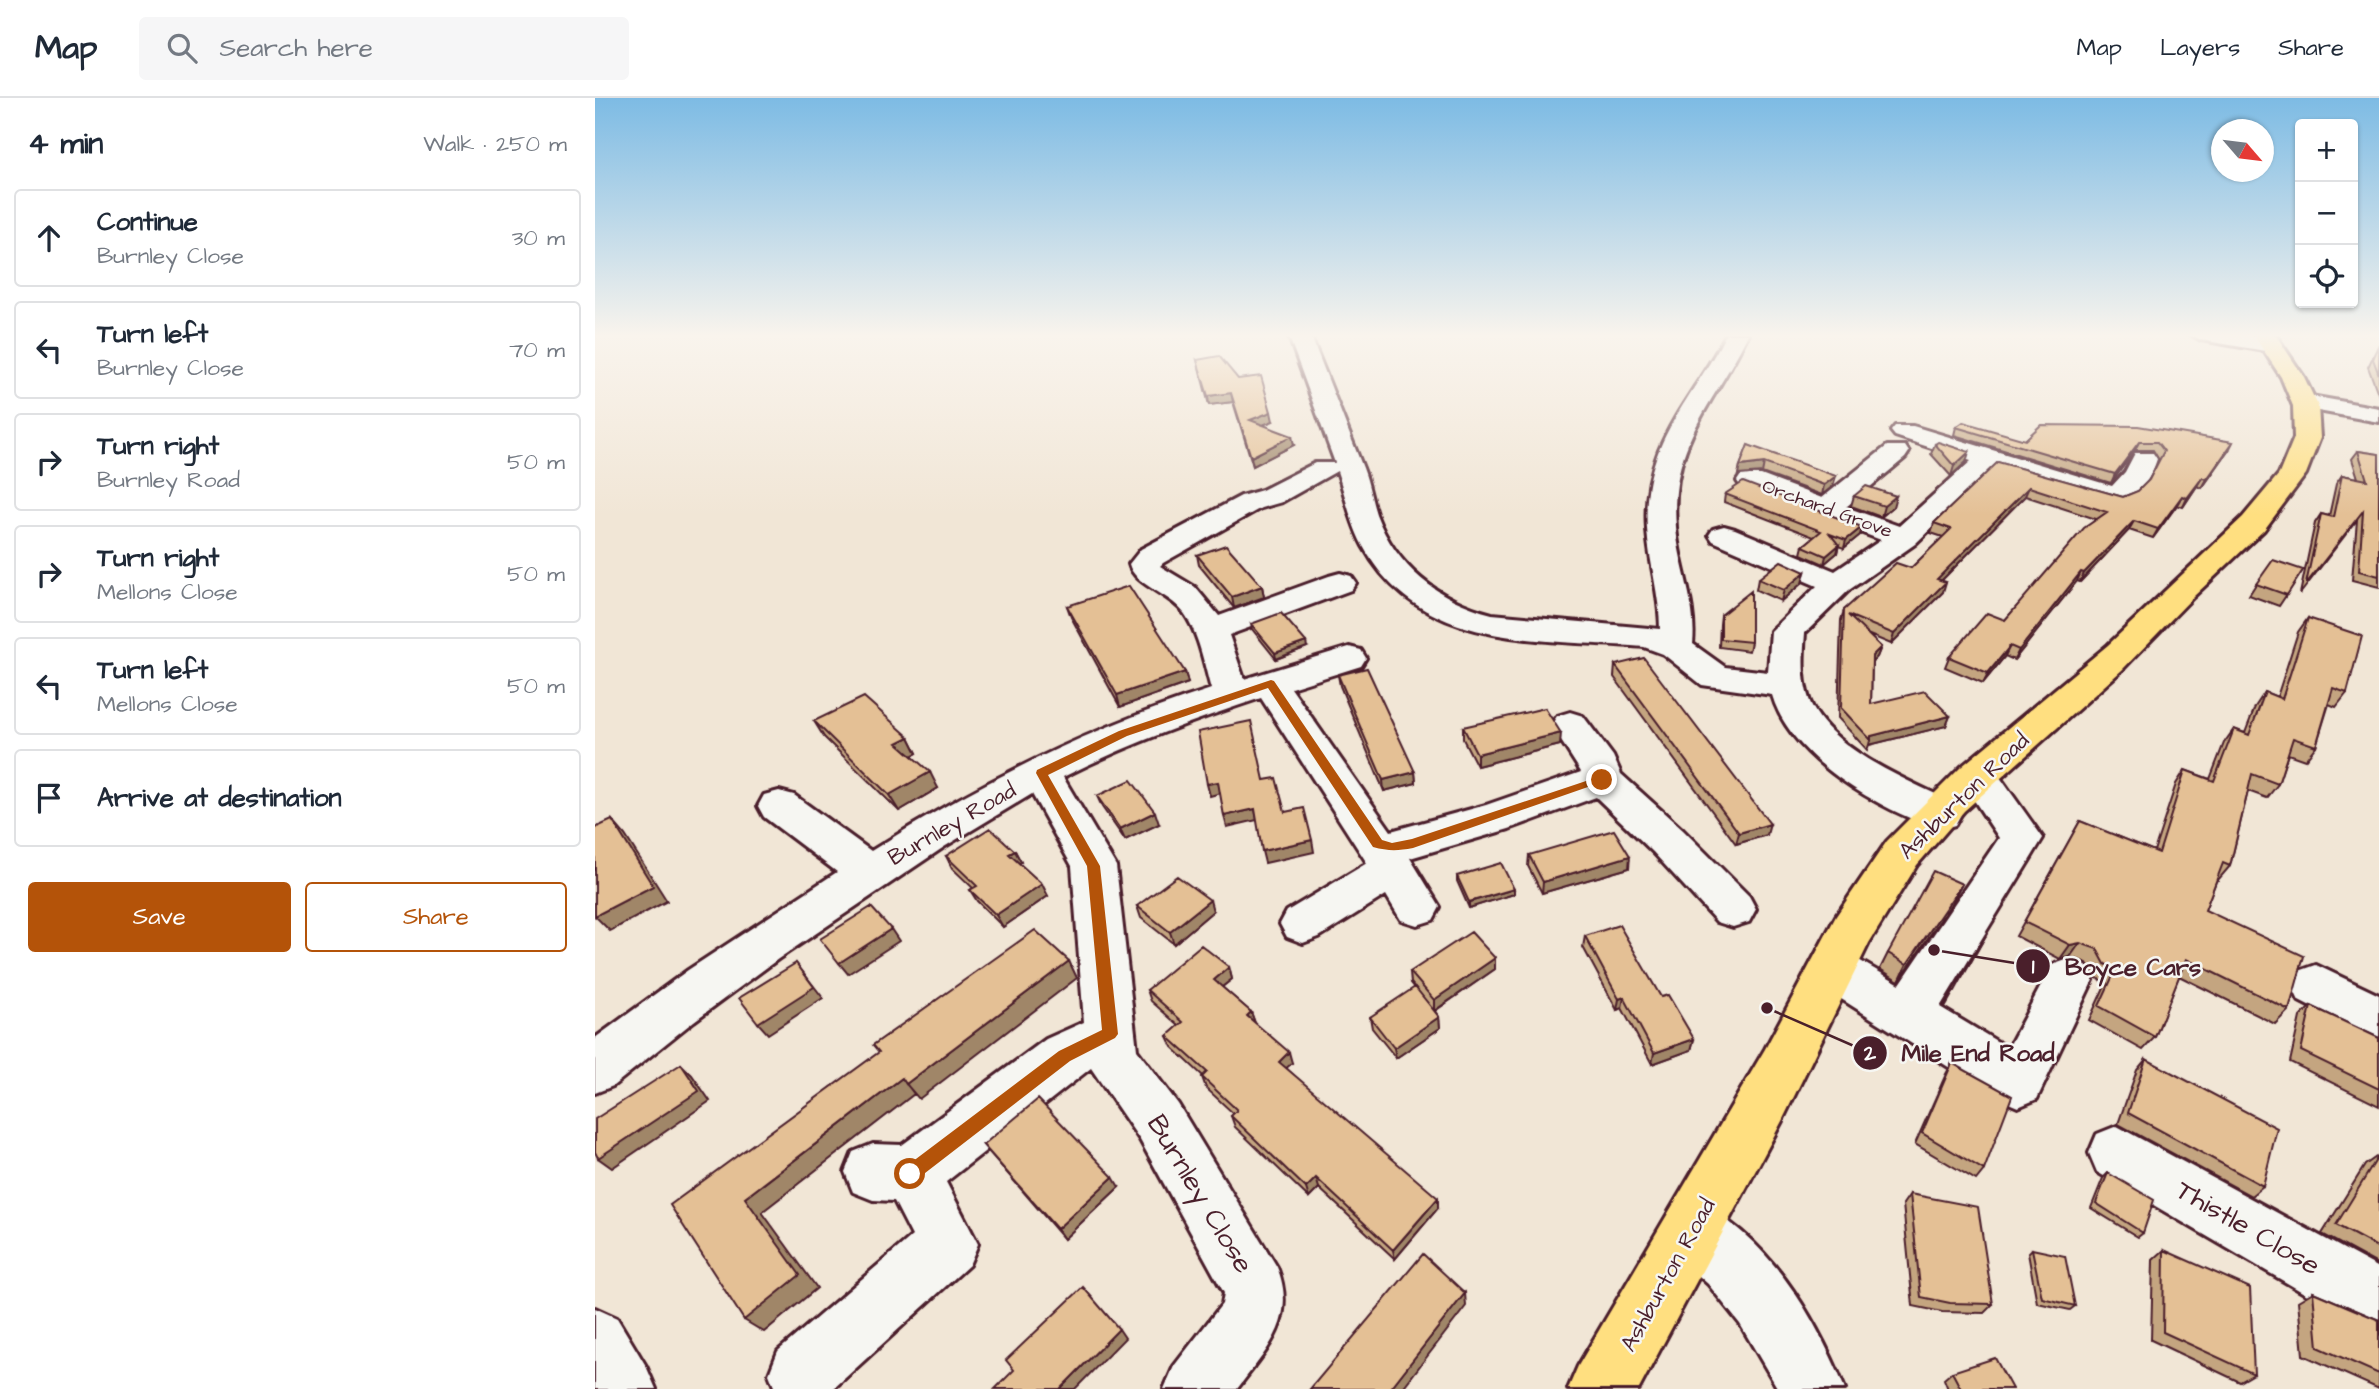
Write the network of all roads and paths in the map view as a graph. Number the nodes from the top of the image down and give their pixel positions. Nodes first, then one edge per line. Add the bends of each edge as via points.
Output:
1 (1322, 394) edge
2 (1700, 394) edge
3 (2302, 394) edge
4 (2305, 402) junction
5 (2379, 415) edge
6 (1989, 458) junction
7 (2144, 459) dead end
8 (1325, 469) dead end
9 (1751, 481) edge
10 (1826, 509) junction
11 (1724, 536) dead end
12 (1904, 538) junction
13 (1340, 583) dead end
14 (1838, 583) junction
15 (1213, 629) junction
16 (1675, 647) junction
17 (1349, 658) dead end
18 (1271, 684) junction
19 (1786, 685) junction
20 (1231, 696) junction
21 (1570, 725) dead end
22 (1041, 773) junction
23 (1978, 776) junction
24 (1602, 780) junction
25 (779, 806) dead end
26 (1940, 814) junction
27 (1385, 857) junction
28 (869, 873) junction
29 (1417, 907) dead end
30 (1733, 909) dead end
31 (1303, 924) dead end
32 (1833, 969) junction
33 (2069, 980) dead end
34 (2316, 986) dead end
35 (1907, 1016) junction
36 (2379, 1020) edge
37 (1110, 1034) junction
38 (595, 1069) edge
39 (2117, 1153) dead end
40 (1692, 1230) junction
41 (2379, 1302) edge
42 (595, 1340) edge
43 (801, 1374) dead end
44 (623, 1389) edge
45 (1197, 1389) edge
46 (1601, 1389) edge
47 (1812, 1389) edge

1 - 16 street via 1352,472 1362,514 1401,579 1419,594 1457,615 1491,624 1650,637
2 - 16 street via 1680,428 1661,511 1663,552 1680,627
3 - 4 main road, Ashburton Road
4 - 5 street
4 - 23 main road, Ashburton Road via 2308,433 2302,454 2290,479 2253,523 2111,662
6 - 7 street via 2118,496 2128,488
6 - 10 street via 1900,442
6 - 12 street, Orchard Grove
8 - 15 street via 1251,502 1144,564 1146,570 1184,591
9 - 10 street, Orchard Grove
10 - 12 street, Orchard Grove
11 - 14 street
12 - 14 street, Orchard Grove
13 - 15 street
14 - 19 street, Orchard Grove via 1788,631
15 - 20 street
16 - 19 street via 1715,677
17 - 18 street, Burnley Road
18 - 20 street, Burnley Road
18 - 27 street
19 - 26 street, Orchard Grove via 1795,710 1815,736 1855,769
20 - 22 street, Burnley Road via 1123,733
21 - 24 street via 1599,766
22 - 28 street, Burnley Road
22 - 37 street, Burnley Close via 1094,866
23 - 26 main road, Ashburton Road
23 - 35 street via 2022,838
24 - 27 street via 1413,844 1392,847
24 - 30 street
25 - 28 street, Burnley Road
26 - 32 main road, Ashburton Road via 1903,851 1882,881
27 - 29 street
27 - 31 street
28 - 38 street, Burnley Road via 653,1020
32 - 35 street
32 - 40 main road, Ashburton Road
33 - 35 street via 2018,1082
34 - 36 street
37 - 43 street via 1064,1056 892,1173 948,1244
37 - 45 street, Burnley Close via 1112,1058 1159,1122 1255,1289 1252,1317
39 - 41 street, Thistle Close
40 - 46 main road, Ashburton Road
40 - 47 street via 1717,1248 1767,1310
42 - 44 street

